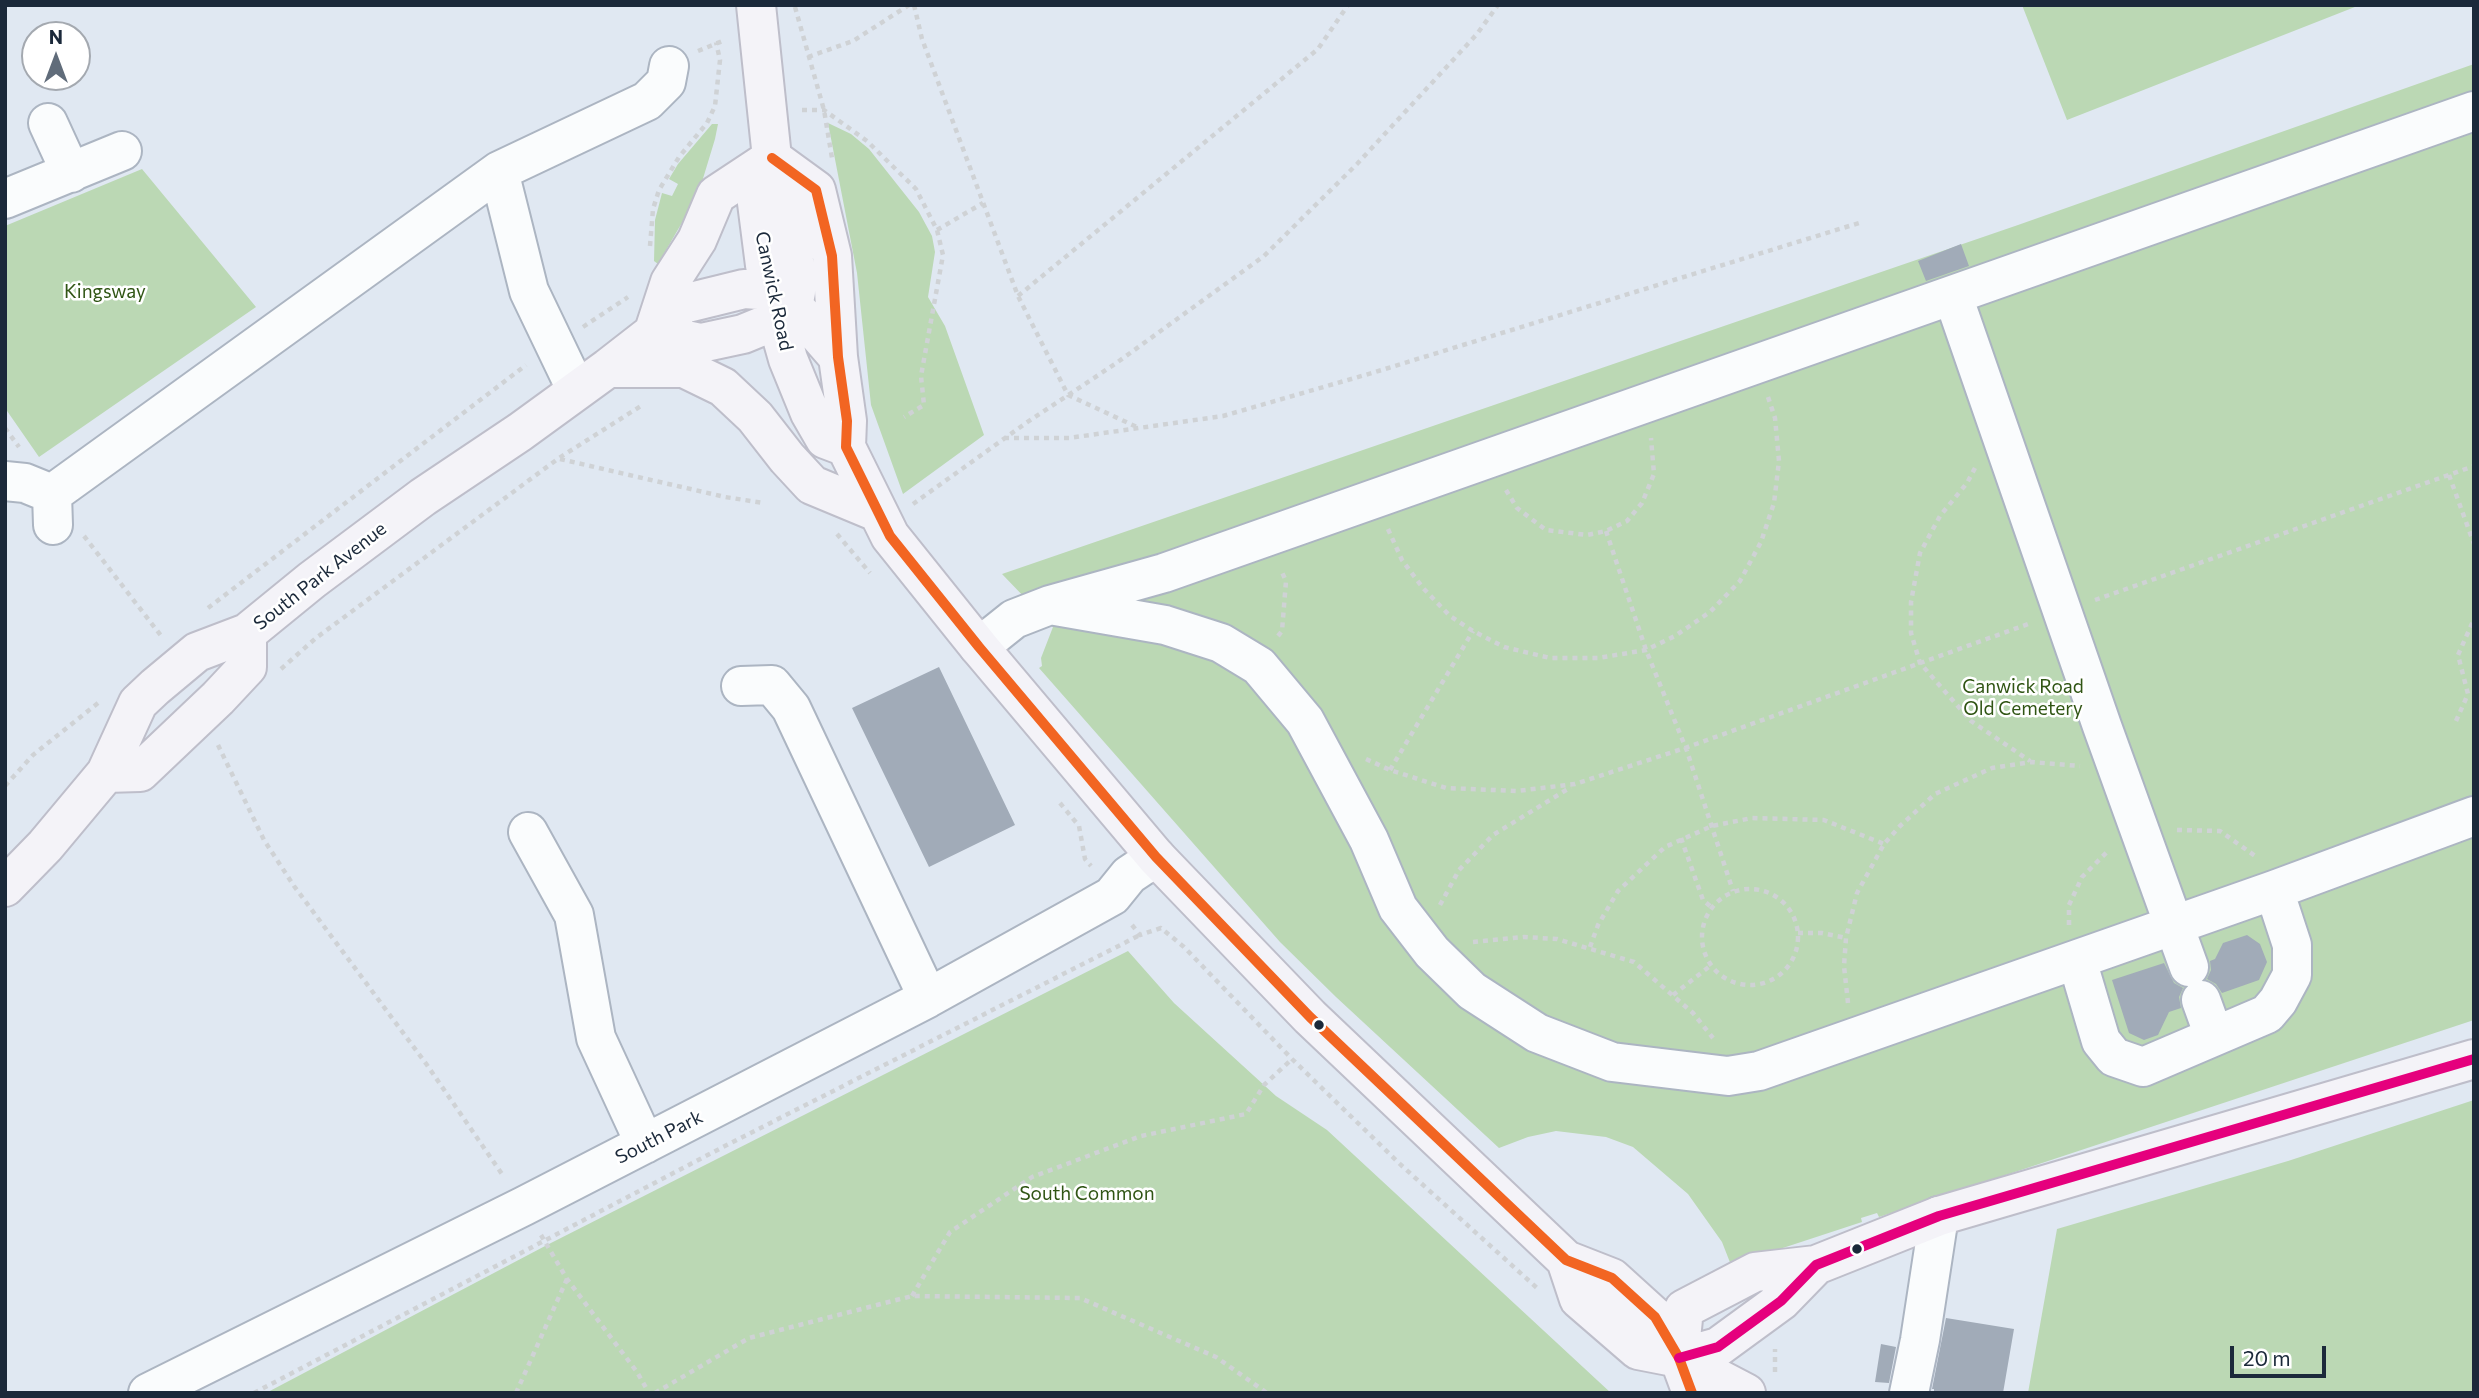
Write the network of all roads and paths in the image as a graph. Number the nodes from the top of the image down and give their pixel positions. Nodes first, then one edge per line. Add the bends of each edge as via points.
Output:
1 (756, 5) edge
2 (794, 5) edge
3 (911, 5) edge
4 (1348, 5) edge
5 (1498, 5) edge
6 (716, 43) dead end
7 (808, 57) junction
8 (669, 66) dead end
9 (824, 110) junction
10 (2474, 111) edge
11 (48, 123) dead end
12 (122, 151) dead end
13 (772, 158) junction
14 (833, 165) dead end
15 (499, 171) junction
16 (71, 173) junction
17 (5, 199) edge
18 (983, 203) junction
19 (1859, 223) dead end
20 (937, 230) junction
21 (650, 250) dead end
22 (630, 296) dead end
23 (1018, 296) junction
24 (1953, 296) junction
25 (780, 307) junction
26 (653, 333) junction
27 (554, 343) junction
28 (838, 356) junction
29 (1758, 365) junction
30 (608, 368) junction
31 (576, 389) junction
32 (1068, 395) junction
33 (648, 401) dead end
34 (1642, 407) junction
35 (1993, 413) junction
36 (904, 417) dead end
37 (5, 428) edge
38 (1140, 429) junction
39 (1004, 438) junction
40 (846, 447) junction
41 (559, 458) junction
42 (1493, 458) junction
43 (2474, 466) edge
44 (2449, 474) junction
45 (34, 496) edge
46 (1375, 499) junction
47 (764, 503) dead end
48 (890, 511) junction
49 (1606, 531) junction
50 (836, 534) dead end
51 (1268, 536) junction
52 (2474, 544) edge
53 (1164, 573) junction
54 (873, 576) dead end
55 (1050, 605) junction
56 (2062, 612) junction
57 (198, 616) dead end
58 (2474, 619) edge
59 (1165, 625) junction
60 (1472, 631) junction
61 (247, 634) junction
62 (165, 642) dead end
63 (979, 648) junction
64 (1646, 650) junction
65 (1920, 663) junction
66 (1259, 666) junction
67 (276, 674) dead end
68 (741, 686) dead end
69 (104, 698) dead end
70 (2456, 721) dead end
71 (216, 735) dead end
72 (1685, 748) junction
73 (1366, 759) dead end
74 (2031, 762) junction
75 (1390, 770) junction
76 (106, 774) junction
77 (1575, 784) junction
78 (5, 786) edge
79 (1054, 795) dead end
80 (2130, 803) junction
81 (2474, 816) edge
82 (1712, 826) junction
83 (528, 832) dead end
84 (1681, 838) junction
85 (1884, 844) junction
86 (1156, 858) junction
87 (1085, 859) dead end
88 (5, 887) edge
89 (2274, 890) junction
90 (1733, 891) junction
91 (1711, 907) junction
92 (1128, 919) dead end
93 (2174, 925) junction
94 (1798, 933) junction
95 (1140, 934) junction
96 (1846, 938) junction
97 (1590, 947) junction
98 (1432, 952) junction
99 (2077, 960) junction
100 (1710, 966) junction
101 (1673, 995) junction
102 (928, 998) junction
103 (2214, 1036) junction
104 (1857, 1038) junction
105 (1292, 1059) junction
106 (2474, 1059) edge
107 (1728, 1076) junction
108 (645, 1144) junction
109 (511, 1188) dead end
110 (1444, 1203) dead end
111 (1939, 1216) junction
112 (545, 1242) junction
113 (567, 1279) junction
114 (912, 1296) junction
115 (1776, 1342) dead end
116 (1685, 1376) edge
117 (1760, 1384) edge
118 (148, 1393) edge
119 (254, 1393) edge
120 (516, 1393) edge
121 (649, 1393) edge
122 (655, 1393) edge
123 (1267, 1393) edge
124 (1909, 1393) edge

1 - 13 main road, Canwick Road
2 - 7 path
3 - 7 path via 853,41
3 - 18 path
4 - 23 path via 1318,49
5 - 32 path via 1477,34 1357,164 1264,256
6 - 21 path via 715,106 659,190
7 - 9 path
8 - 15 street via 666,82 647,101
9 - 14 path
9 - 20 path via 867,141 916,189
10 - 24 street
11 - 16 street
12 - 16 street
13 - 25 main road, Canwick Road via 756,195 762,241
13 - 26 main road via 716,195 697,240 670,282
13 - 28 main road, Canwick Road via 816,190 832,256
15 - 27 street via 529,291
15 - 45 street
16 - 17 street
18 - 20 path
18 - 23 path
19 - 38 path via 1223,416
20 - 36 path via 943,255 921,376 925,405
22 - 27 path
23 - 32 path
24 - 29 street
24 - 35 street
25 - 26 main road, South Park Avenue via 759,290 744,289 683,304
25 - 28 main road, Canwick Road
25 - 40 main road, Canwick Road via 788,359 810,412 825,439
26 - 30 main road, South Park Avenue
27 - 31 street
27 - 57 path
28 - 40 main road, Canwick Road
29 - 34 street
29 - 64 path via 1775,418 1779,461 1774,503 1761,542 1740,581 1710,612
30 - 31 main road, South Park Avenue
30 - 48 main road via 684,368 723,387 755,417 812,485
31 - 61 main road, South Park Avenue via 423,497
32 - 38 path
32 - 39 path
33 - 41 path
34 - 42 street
34 - 49 path via 1652,440 1654,474 1642,503 1627,521
35 - 56 street
35 - 65 path via 1985,450 1920,553 1911,633
37 - 45 path
38 - 39 path via 1069,438
39 - 48 path
40 - 48 main road, Canwick Road
41 - 47 path
41 - 67 path via 316,638
42 - 46 street
42 - 49 path via 1517,508 1546,530 1587,535
43 - 44 path
44 - 52 path
44 - 56 path
45 - 62 path
46 - 51 street
46 - 60 path via 1402,560 1441,607
48 - 63 main road, Canwick Road via 890,536
49 - 64 path
50 - 54 path
51 - 53 street
51 - 66 path via 1286,581 1282,631
53 - 55 street
53 - 59 street
55 - 59 street
55 - 63 street via 1014,619
56 - 65 path
56 - 80 street
58 - 70 path via 2458,656 2468,694
59 - 66 street via 1221,643
60 - 64 path via 1504,647 1550,658 1598,658
60 - 75 path
61 - 76 main road, South Park Avenue via 197,652 138,704
61 - 76 main road via 247,667 218,698 140,772
63 - 86 main road, Canwick Road
64 - 72 path
65 - 72 path
65 - 74 path via 1971,721
66 - 98 street via 1305,721 1369,840 1398,908
68 - 102 street via 772,685 791,708
69 - 78 path via 33,755
71 - 109 path via 264,840
72 - 77 path
72 - 82 path
73 - 75 path
74 - 80 path via 2080,766
74 - 85 path via 1992,768 1935,794
75 - 77 path via 1446,788 1517,791
76 - 88 main road, South Park Avenue
77 - 98 path via 1493,835 1459,870 1430,925
79 - 87 path via 1079,826
80 - 93 street
81 - 89 street
82 - 84 path
82 - 85 path via 1752,818 1824,820
82 - 90 path
83 - 108 street via 574,915 596,1038
84 - 91 path via 1703,900
84 - 97 path via 1618,891
85 - 96 path via 1857,893
86 - 102 street, South Park via 1129,875 1112,896
86 - 116 main road, Canwick Road via 1310,1017 1566,1260 1579,1299 1638,1350
89 - 93 street
89 - 103 street via 2292,945 2292,975 2267,1014
90 - 91 path
90 - 94 path via 1755,888 1780,898 1795,917
91 - 100 path via 1701,926 1701,947
92 - 95 path
93 - 99 street
93 - 103 street
94 - 96 path
94 - 100 path via 1798,948 1779,976 1757,986 1736,984
95 - 105 path via 1161,928
95 - 112 path
96 - 104 path via 1848,1005
97 - 98 path via 1524,937
97 - 101 path via 1634,962
98 - 107 street via 1472,991 1538,1033 1612,1062
99 - 103 street via 2101,1041 2114,1057 2143,1066
99 - 104 street
100 - 101 path
101 - 107 path via 1710,1032
102 - 108 street, South Park
104 - 107 street via 1759,1071
105 - 110 path
105 - 114 path via 1264,1085 1246,1114 1141,1136 1032,1177 950,1232
106 - 111 main road
108 - 118 street, South Park
111 - 116 main road via 1815,1265 1755,1272 1684,1310
111 - 124 street
112 - 113 path
112 - 119 path
113 - 120 path
113 - 121 path
114 - 122 path via 749,1338
114 - 123 path via 1080,1298 1216,1357
115 - 117 path
116 - 117 main road, Canwick Road

